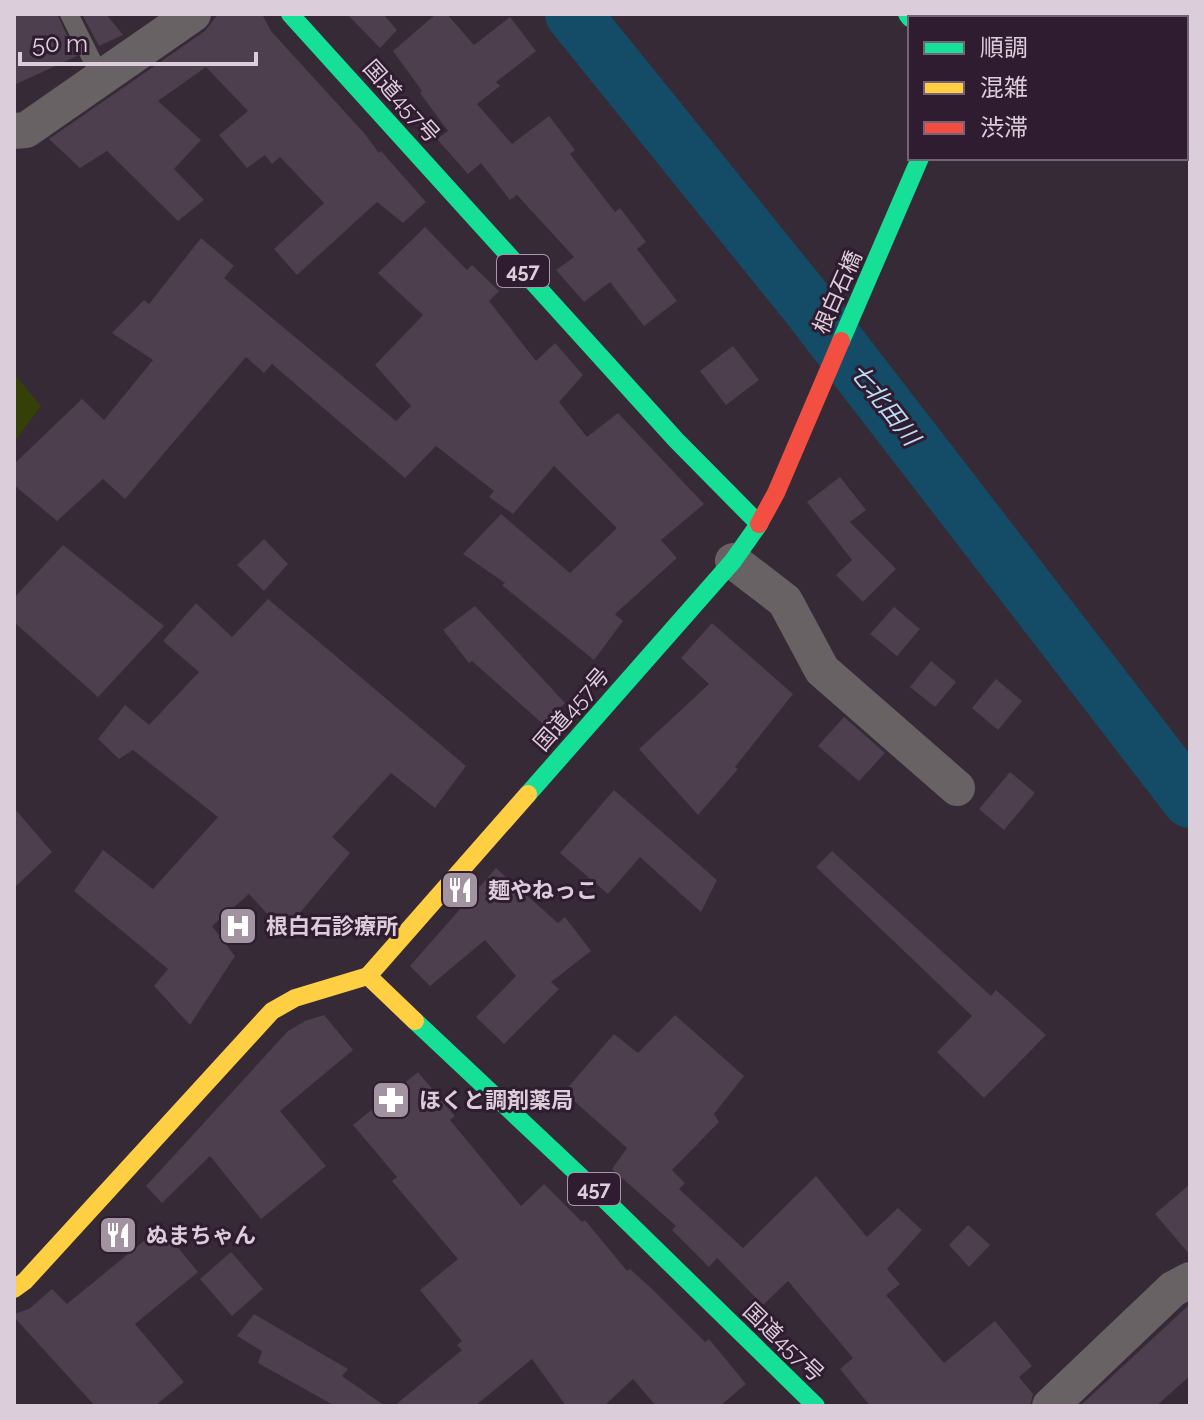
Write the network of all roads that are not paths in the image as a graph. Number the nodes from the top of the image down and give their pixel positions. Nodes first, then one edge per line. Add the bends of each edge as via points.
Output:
1 (69, 14) edge
2 (193, 14) edge
3 (290, 14) edge
4 (101, 78) junction
5 (14, 131) edge
6 (919, 160) edge
7 (759, 524) junction
8 (733, 561) junction
9 (957, 788) dead end
10 (368, 976) junction
11 (1190, 1280) edge
12 (14, 1289) edge
13 (798, 1400) edge
14 (1050, 1406) edge

1 - 4 lane
2 - 4 street
3 - 7 main road, 国道457号 / 457 via 676,440
4 - 5 street via 26,130
6 - 7 main road, 根白石橋
7 - 8 main road, 国道457号
8 - 9 street via 785,601 822,670
8 - 10 main road, 国道457号
10 - 12 main road via 295,998 272,1011
10 - 13 main road, 国道457号 / 457 via 597,1192
11 - 14 street via 1173,1289

